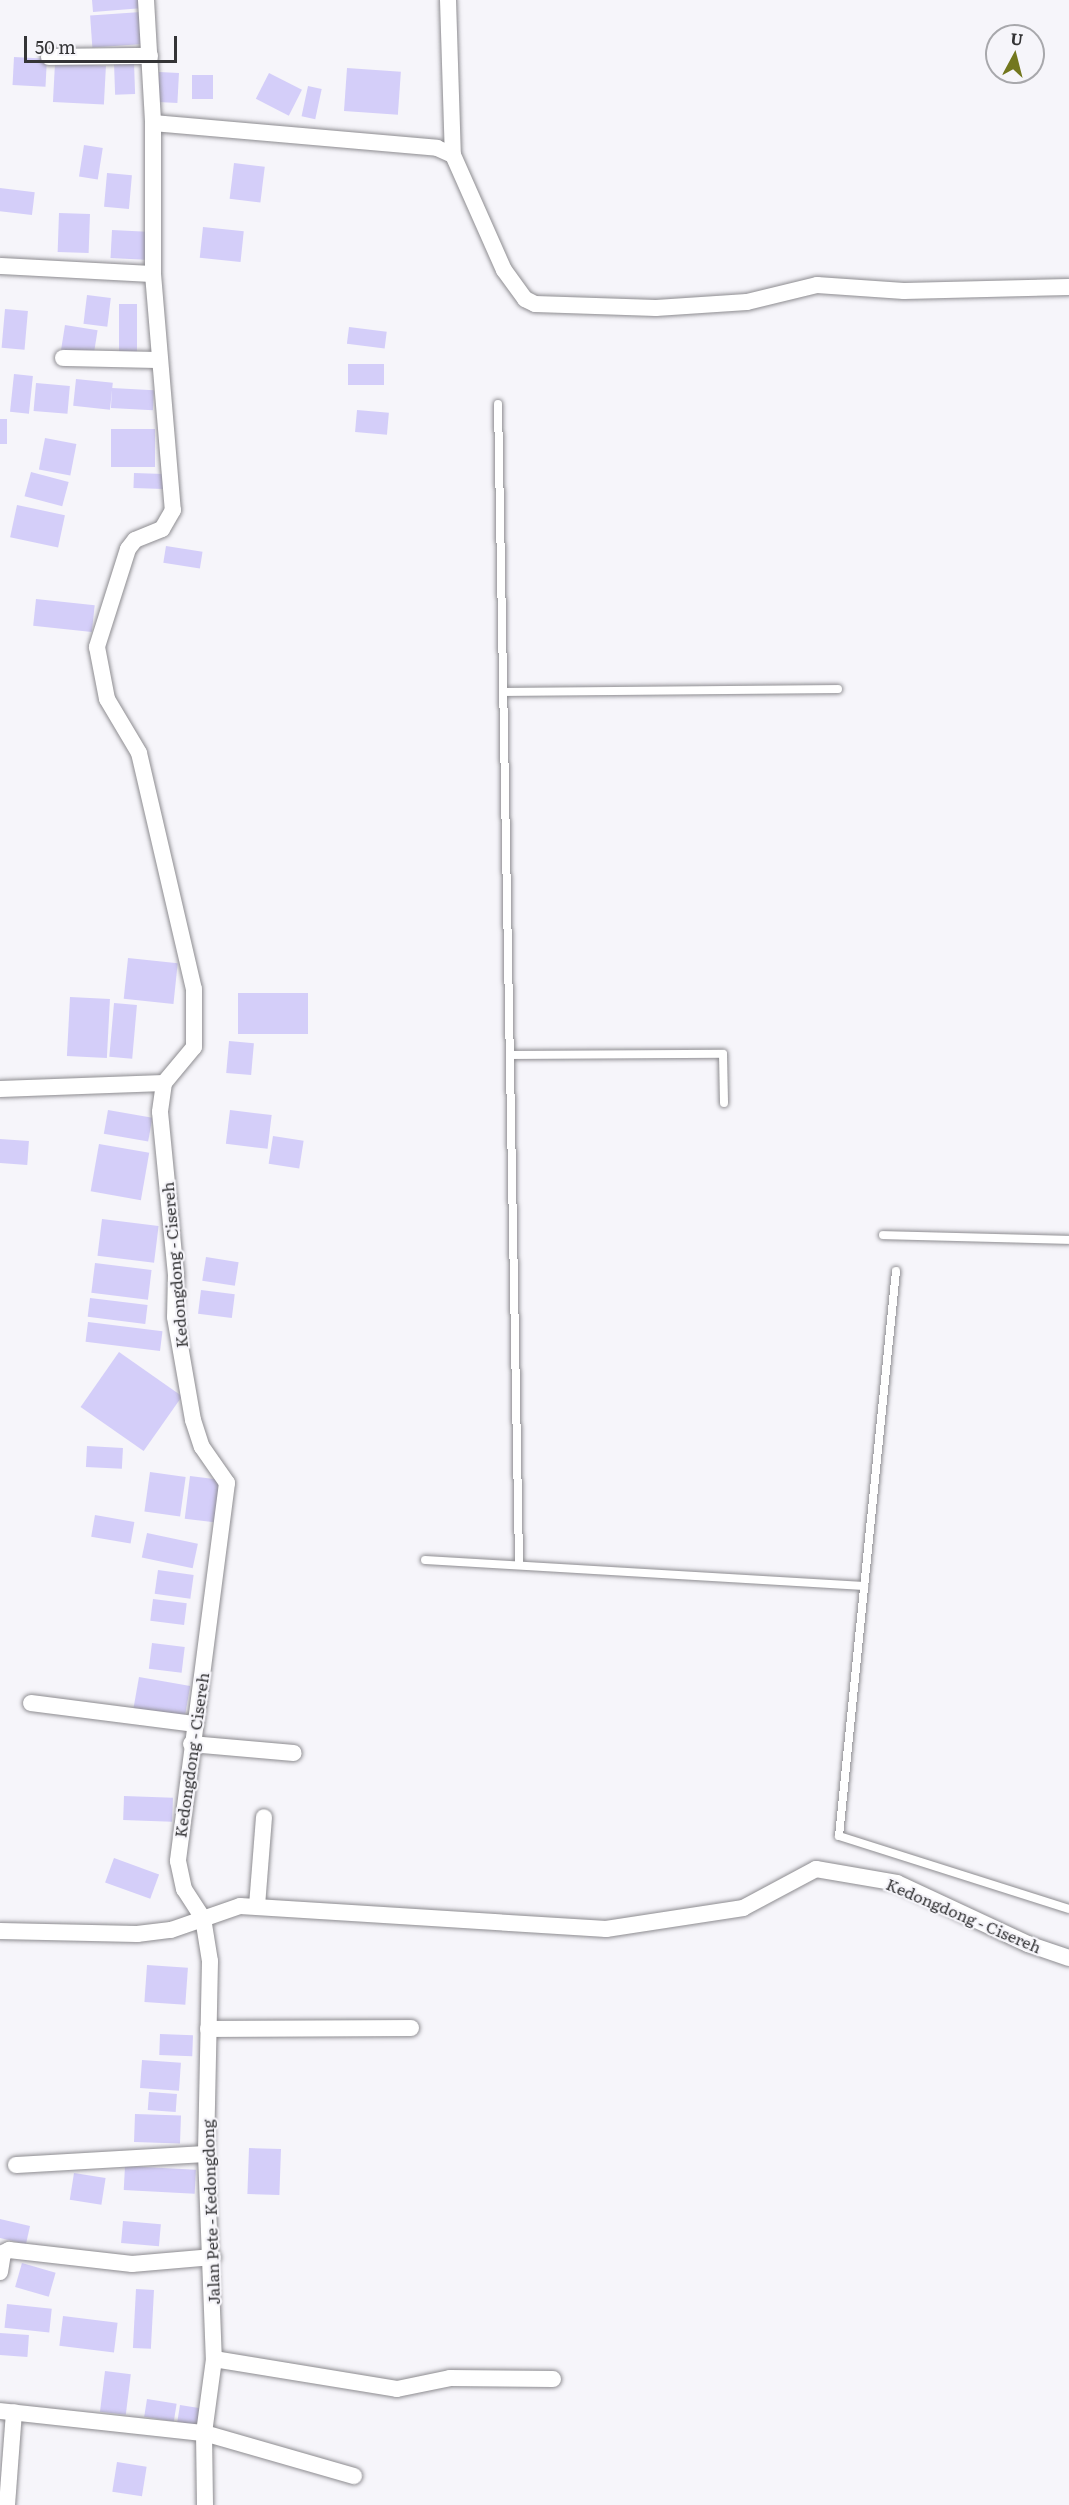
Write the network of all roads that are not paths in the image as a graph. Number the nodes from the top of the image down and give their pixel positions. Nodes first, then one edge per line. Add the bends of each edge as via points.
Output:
1 (146, 0) edge
2 (448, 0) edge
3 (150, 56) junction
4 (49, 57) dead end
5 (153, 123) junction
6 (453, 154) junction
7 (0, 266) edge
8 (153, 274) junction
9 (1069, 286) edge
10 (63, 358) dead end
11 (160, 360) junction
12 (498, 404) dead end
13 (837, 689) dead end
14 (504, 692) junction
15 (510, 1055) junction
16 (164, 1083) junction
17 (0, 1089) edge
18 (724, 1102) dead end
19 (883, 1235) dead end
20 (1069, 1240) edge
21 (896, 1271) dead end
22 (425, 1560) dead end
23 (519, 1566) junction
24 (864, 1586) junction
25 (31, 1703) dead end
26 (194, 1724) junction
27 (191, 1744) junction
28 (294, 1753) dead end
29 (264, 1817) dead end
30 (257, 1906) junction
31 (1069, 1909) edge
32 (203, 1918) junction
33 (0, 1931) edge
34 (1069, 1958) edge
35 (411, 2028) dead end
36 (208, 2029) junction
37 (206, 2154) junction
38 (16, 2165) dead end
39 (213, 2257) junction
40 (0, 2272) edge
41 (214, 2360) junction
42 (553, 2379) dead end
43 (7, 2412) edge
44 (204, 2433) junction
45 (354, 2476) dead end
46 (7, 2505) edge
47 (205, 2505) edge

1 - 3 street
2 - 6 street
3 - 4 street
3 - 5 street
5 - 6 street via 437,148
5 - 8 street
6 - 9 street via 504,270 525,299 535,304 656,308 747,302 817,285 904,291
7 - 8 street
8 - 11 street
10 - 11 street
11 - 16 street via 173,510 162,529 135,540 128,549 97,647 107,699 139,753 194,989 194,1047
12 - 14 lane
13 - 14 lane
14 - 15 lane
15 - 18 lane via 723,1054
15 - 23 lane
16 - 17 street
16 - 26 street, Kedongdong - Cisereh via 160,1112 176,1274 175,1317 193,1420 202,1447 225,1475 228,1501
19 - 20 lane
21 - 24 lane
22 - 23 lane
23 - 24 lane
24 - 31 lane via 838,1836
25 - 26 street
26 - 27 street, Kedongdong - Cisereh
27 - 28 street
27 - 32 street, Kedongdong - Cisereh via 178,1861 184,1889
29 - 30 street
30 - 32 street, Kedongdong - Cisereh via 240,1906
30 - 34 street, Kedongdong - Cisereh via 606,1929 743,1908 802,1873 833,1870 897,1883 1028,1944
32 - 33 street via 171,1930 137,1934
32 - 36 street, Jalan Pete - Kedongdong via 210,1961
35 - 36 street
36 - 37 street, Jalan Pete - Kedongdong
37 - 38 street
37 - 39 street, Jalan Pete - Kedongdong
39 - 40 street via 132,2264 9,2250 3,2253
39 - 41 street, Jalan Pete - Kedongdong
41 - 42 street via 397,2389 450,2378
41 - 44 street, Jalan Pete - Kedongdong
43 - 44 street
43 - 46 street
44 - 45 street
44 - 47 street, Jalan Pete - Kedongdong

